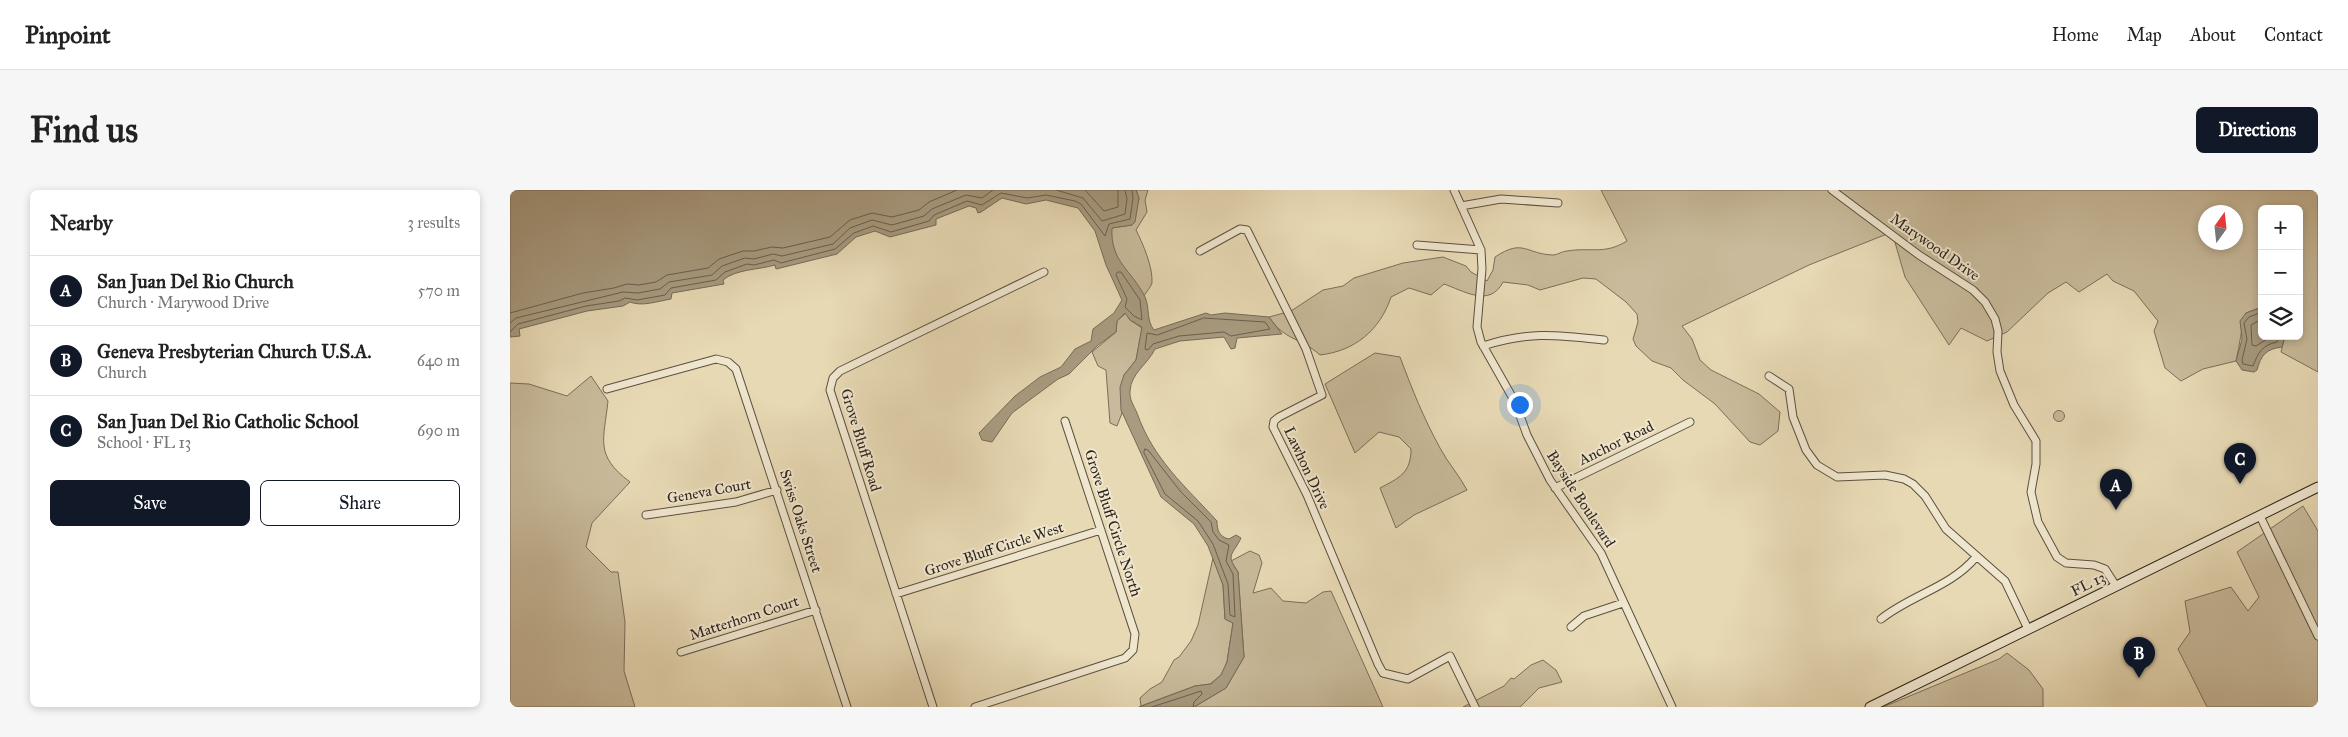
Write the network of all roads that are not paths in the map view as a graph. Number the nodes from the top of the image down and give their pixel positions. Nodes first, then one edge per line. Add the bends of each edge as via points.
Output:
1 (1454, 190) edge
2 (1832, 190) edge
3 (1558, 203) dead end
4 (1461, 206) junction
5 (1417, 245) dead end
6 (1480, 250) junction
7 (1200, 251) dead end
8 (1044, 272) dead end
9 (1604, 340) dead end
10 (1483, 346) junction
11 (1769, 376) dead end
12 (606, 390) dead end
13 (1065, 421) dead end
14 (1690, 422) dead end
15 (2318, 487) edge
16 (1555, 488) junction
17 (777, 490) junction
18 (646, 515) dead end
19 (2260, 516) junction
20 (1101, 530) junction
21 (1976, 557) junction
22 (2116, 586) junction
23 (896, 594) junction
24 (1624, 603) junction
25 (816, 610) junction
26 (1881, 619) dead end
27 (1571, 627) dead end
28 (2028, 629) junction
29 (2318, 636) edge
30 (681, 652) dead end
31 (1670, 706) edge
32 (847, 707) edge
33 (933, 707) edge
34 (975, 707) edge
35 (1475, 707) edge
36 (1870, 707) edge

1 - 4 street, Bayside Boulevard
2 - 22 street, Marywood Drive via 1919,255 1973,290 1985,302 1998,331 2000,371 2014,405 2036,441 2031,492 2038,522 2057,557 2066,563 2094,564 2105,568
3 - 4 street via 1501,199
4 - 6 street, Bayside Boulevard
5 - 6 street
6 - 10 street, Bayside Boulevard via 1482,269 1477,328
7 - 35 street, Lawhon Drive via 1240,228 1247,230 1306,349 1322,395 1276,419 1274,431 1306,495 1378,664 1384,673 1408,679 1450,656
8 - 23 street, Grove Bluff Road via 840,371 831,383 830,390 843,436
9 - 10 street via 1530,334
10 - 16 street, Bayside Boulevard via 1515,402 1533,447
11 - 21 street via 1789,389 1793,417 1806,450 1817,465 1837,477 1885,475 1904,479 1925,496 1946,529
12 - 17 street, Swiss Oaks Street via 712,360 722,360 736,368
13 - 20 street, Grove Bluff Circle North
14 - 16 street, Anchor Road
15 - 19 main road, FL 13
16 - 24 street, Bayside Boulevard via 1601,553
17 - 18 street, Geneva Court via 736,502
17 - 25 street, Swiss Oaks Street
19 - 22 main road, FL 13
19 - 29 street
20 - 23 street, Grove Bluff Circle West
20 - 34 street, Grove Bluff Circle North via 1134,634 1133,650 1125,658
21 - 26 street via 1947,582 1910,599
21 - 28 street via 2006,582
22 - 28 main road, FL 13
23 - 33 street, Grove Bluff Road
24 - 27 street via 1584,616
24 - 31 street, Bayside Boulevard
25 - 30 street, Matterhorn Court
25 - 32 street, Swiss Oaks Street
28 - 36 main road, FL 13

